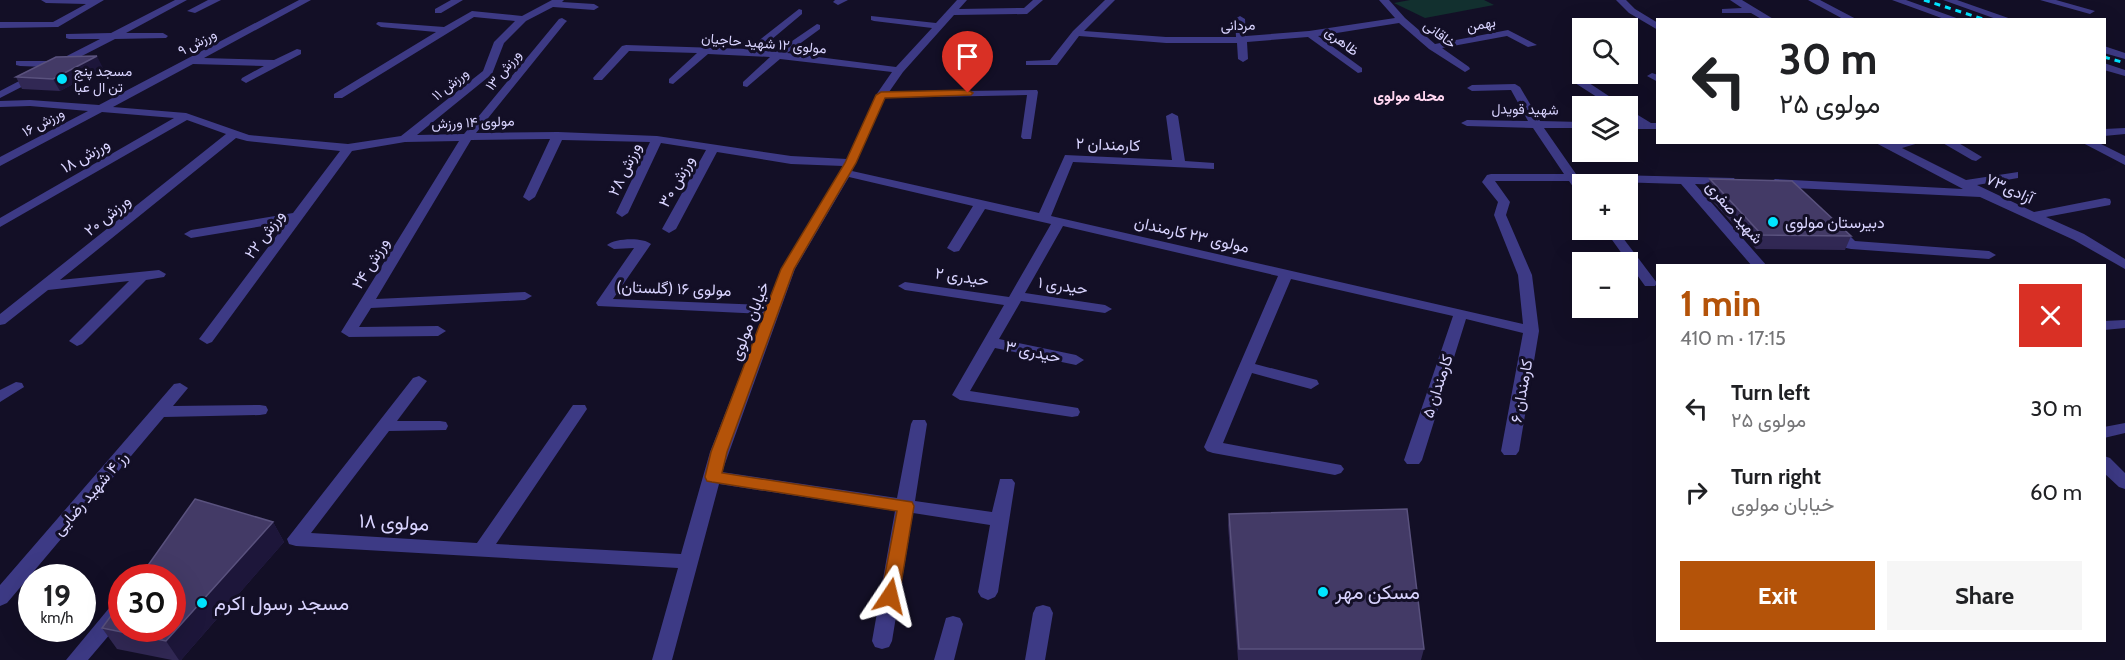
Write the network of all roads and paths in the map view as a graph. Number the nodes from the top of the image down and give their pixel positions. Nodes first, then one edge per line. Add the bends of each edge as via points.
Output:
1 (46, 0) edge
2 (182, 0) edge
3 (216, 0) edge
4 (306, 0) edge
5 (458, 0) edge
6 (962, 0) edge
7 (1038, 0) edge
8 (1110, 0) edge
9 (1384, 0) edge
10 (1620, 0) edge
11 (1813, 0) edge
12 (1897, 0) edge
13 (1948, 0) edge
14 (2045, 0) edge
15 (97, 1) edge
16 (1736, 1) edge
17 (554, 2) edge
18 (1753, 5) edge
19 (1980, 5) edge
20 (594, 7) dead end
21 (192, 11) dead end
22 (438, 11) dead end
23 (1725, 11) dead end
24 (2090, 11) dead end
25 (799, 12) dead end
26 (950, 12) junction
27 (874, 18) dead end
28 (1769, 18) edge
29 (1850, 18) edge
30 (1952, 18) edge
31 (2006, 18) edge
32 (523, 19) junction
33 (1240, 19) dead end
34 (1400, 20) junction
35 (561, 21) dead end
36 (381, 24) dead end
37 (0, 25) edge
38 (939, 26) junction
39 (1656, 26) edge
40 (817, 27) dead end
41 (445, 30) junction
42 (1077, 33) junction
43 (1310, 34) junction
44 (69, 36) dead end
45 (113, 36) junction
46 (163, 36) dead end
47 (1242, 39) junction
48 (1532, 45) dead end
49 (1433, 47) junction
50 (706, 50) junction
51 (2106, 50) edge
52 (297, 52) dead end
53 (750, 52) junction
54 (777, 56) junction
55 (2125, 56) edge
56 (1243, 59) dead end
57 (190, 61) junction
58 (20, 63) dead end
59 (273, 63) junction
60 (1030, 63) dead end
61 (60, 64) junction
62 (80, 64) edge
63 (2106, 67) edge
64 (1465, 69) dead end
65 (898, 70) junction
66 (1358, 70) dead end
67 (2125, 73) edge
68 (598, 78) dead end
69 (246, 80) dead end
70 (673, 81) dead end
71 (747, 84) dead end
72 (1584, 84) edge
73 (1472, 88) dead end
74 (0, 95) edge
75 (881, 95) junction
76 (338, 96) dead end
77 (1602, 96) edge
78 (0, 104) edge
79 (101, 109) junction
80 (186, 116) junction
81 (1172, 116) dead end
82 (1638, 117) edge
83 (1467, 123) dead end
84 (1536, 124) junction
85 (1572, 125) edge
86 (1638, 126) edge
87 (1654, 126) edge
88 (2125, 131) edge
89 (2106, 133) edge
90 (234, 134) junction
91 (558, 135) junction
92 (467, 137) junction
93 (1027, 137) dead end
94 (405, 139) junction
95 (657, 139) junction
96 (1951, 144) edge
97 (2091, 144) edge
98 (1885, 145) edge
99 (348, 148) junction
100 (713, 148) junction
101 (1976, 157) dead end
102 (2125, 161) edge
103 (0, 162) edge
104 (1179, 164) junction
105 (1210, 166) dead end
106 (848, 168) junction
107 (2014, 175) dead end
108 (1572, 177) joint
109 (1638, 179) edge
110 (1686, 180) junction
111 (1743, 182) edge
112 (1766, 183) edge
113 (1789, 184) junction
114 (1964, 184) junction
115 (1982, 193) junction
116 (529, 197) dead end
117 (1804, 199) edge
118 (2105, 202) dead end
119 (981, 204) junction
120 (622, 213) dead end
121 (298, 216) junction
122 (2033, 216) junction
123 (1052, 220) junction
124 (1828, 222) edge
125 (0, 223) edge
126 (669, 229) dead end
127 (191, 234) dead end
128 (1618, 240) edge
129 (614, 245) dead end
130 (954, 248) dead end
131 (1989, 255) dead end
132 (1758, 264) edge
133 (2125, 265) edge
134 (1286, 273) junction
135 (159, 274) dead end
136 (143, 275) junction
137 (1650, 283) dead end
138 (45, 286) junction
139 (905, 286) dead end
140 (525, 296) dead end
141 (1015, 299) junction
142 (367, 304) junction
143 (1105, 309) dead end
144 (772, 310) junction
145 (1461, 313) junction
146 (0, 321) edge
147 (2125, 324) edge
148 (2106, 326) edge
149 (438, 331) dead end
150 (1531, 331) junction
151 (207, 339) dead end
152 (77, 341) dead end
153 (990, 342) junction
154 (1076, 360) dead end
155 (1247, 367) junction
156 (419, 381) dead end
157 (1311, 384) dead end
158 (16, 387) dead end
159 (180, 388) dead end
160 (0, 398) edge
161 (579, 409) dead end
162 (260, 410) dead end
163 (160, 412) junction
164 (1072, 412) dead end
165 (918, 424) dead end
166 (384, 426) junction
167 (440, 426) dead end
168 (2125, 428) edge
169 (2106, 433) edge
170 (1510, 451) dead end
171 (1413, 460) dead end
172 (2106, 464) edge
173 (1335, 469) dead end
174 (712, 477) junction
175 (1005, 483) dead end
176 (2125, 483) edge
177 (906, 506) junction
178 (1000, 520) junction
179 (482, 550) junction
180 (689, 562) junction
181 (988, 592) dead end
182 (0, 598) edge
183 (1043, 613) dead end
184 (108, 622) edge
185 (953, 624) dead end
186 (882, 641) dead end
187 (76, 660) edge
188 (662, 660) edge
189 (944, 660) edge
190 (1035, 660) edge

1 - 15 street
2 - 45 street
3 - 21 street
4 - 57 street, ورزش ۹
5 - 22 street
6 - 26 street, خیابان مولوی
7 - 26 street via 1027,11
8 - 42 street
9 - 34 street, خاقانی
10 - 39 street
11 - 29 street
12 - 30 street
13 - 19 street
14 - 24 street
15 - 37 street via 55,25
16 - 18 street
17 - 20 street
17 - 32 street, ورزش ۱۱
18 - 23 street
18 - 28 street
19 - 31 street
25 - 53 street
26 - 38 street, خیابان مولوی
27 - 38 street
32 - 41 street via 472,14
32 - 94 street, ورزش ۱۱ via 499,42 488,72
33 - 47 street
34 - 43 street, مردانی
34 - 49 street, خاقانی
35 - 92 street, ورزش ۱۳
36 - 41 street
38 - 65 street, خیابان مولوی
40 - 54 street
41 - 76 street
42 - 47 street, مردانی via 1121,38
42 - 60 street via 1053,63
43 - 47 street, مردانی
43 - 66 street, ظاهری
44 - 45 street
45 - 46 street
45 - 61 street
47 - 56 street
48 - 49 street, بهمن via 1508,33
49 - 64 street, خاقانی
50 - 53 street, مولوی ۱۲ شهید حاجیان
50 - 68 street, مولوی ۱۲ شهید حاجیان via 626,48
50 - 70 street
51 - 55 street
52 - 59 street
53 - 54 street, مولوی ۱۲ شهید حاجیان
54 - 65 street, مولوی ۱۲ شهید حاجیان
54 - 71 street
57 - 59 street
57 - 79 street, ورزش ۹
58 - 61 street
59 - 69 street
61 - 62 street
61 - 74 street
63 - 67 street
65 - 75 street, خیابان مولوی
72 - 77 street
73 - 84 street via 1515,87
75 - 93 street via 1033,92
75 - 106 street, خیابان مولوی
78 - 79 street, مولوی ۱۴ ورزش
79 - 80 street, مولوی ۱۴ ورزش
79 - 103 street, ورزش ۱۶
80 - 90 street, مولوی ۱۴ ورزش
80 - 125 street, ورزش ۱۸
81 - 104 street
82 - 87 street
83 - 84 street, شهید قویدل
84 - 85 street, شهید قویدل
84 - 108 street
86 - 87 street
88 - 89 street
90 - 99 street, مولوی ۱۴ ورزش
90 - 138 street, ورزش ۲۰
91 - 92 street, مولوی ۱۴ ورزش
91 - 95 street, مولوی ۱۴ ورزش
91 - 116 street
92 - 94 street, مولوی ۱۴ ورزش
92 - 142 street, ورزش ۲۴
94 - 99 street, مولوی ۱۴ ورزش
95 - 100 street, مولوی ۱۴ ورزش
95 - 120 street, ورزش ۲۸
96 - 101 street
97 - 102 street
98 - 114 street, آزادی۷۳
99 - 121 street, ورزش ۲۲
100 - 106 street, مولوی ۱۴ ورزش
100 - 126 street, ورزش ۳۰
104 - 105 street, کارمندان ۲
104 - 123 street, کارمندان ۲ via 1069,158
106 - 119 street, مولوی ۲۳ کارمندان
106 - 144 street, خیابان مولوی via 788,269
107 - 114 street
108 - 150 street, کارمندان ۶ via 1511,176 1491,178 1488,182 1504,202 1500,214 1525,274
109 - 110 street
110 - 111 street
110 - 132 street, شهید صفری
112 - 113 street
113 - 115 street
113 - 117 street
114 - 115 street, آزادی۷۳
115 - 122 street, آزادی۷۳
118 - 122 street
119 - 123 street, مولوی ۲۳ کارمندان
119 - 130 street
121 - 127 street
121 - 151 street, ورزش ۲۲
122 - 133 street, آزادی۷۳ via 2079,237
123 - 134 street, مولوی ۲۳ کارمندان
123 - 141 street
124 - 131 street via 1851,245
128 - 137 street
129 - 144 street, مولوی ۱۶ (گلستان) via 644,244 603,303
134 - 145 street, مولوی ۲۳ کارمندان
134 - 155 street
135 - 136 street
136 - 138 street
136 - 152 street
138 - 146 street, ورزش ۲۰
139 - 141 street, حیدری ۲
140 - 142 street
141 - 143 street, حیدری ۱
141 - 153 street
142 - 149 street, ورزش ۲۴ via 349,332
144 - 174 street, خیابان مولوی
145 - 150 street, مولوی ۲۳ کارمندان
145 - 171 street, کارمندان ۵
147 - 148 street
150 - 170 street, کارمندان ۶
153 - 154 street, حیدری ۳
153 - 164 street via 960,395
155 - 157 street
155 - 173 street via 1214,447
156 - 166 street, مولوی ۱۸
158 - 160 street
159 - 163 street, رز ۴ شهید رضایی
161 - 179 street
162 - 163 street
163 - 182 street, رز ۴ شهید رضایی
165 - 177 street
166 - 167 street
166 - 179 street, مولوی ۱۸ via 296,538
168 - 169 street
172 - 176 street
174 - 177 street
174 - 180 street, خیابان مولوی
175 - 178 street
177 - 178 street
177 - 186 street
178 - 181 street
179 - 180 street, مولوی ۱۸
180 - 188 street, خیابان مولوی
183 - 190 street
184 - 187 street
185 - 189 street

